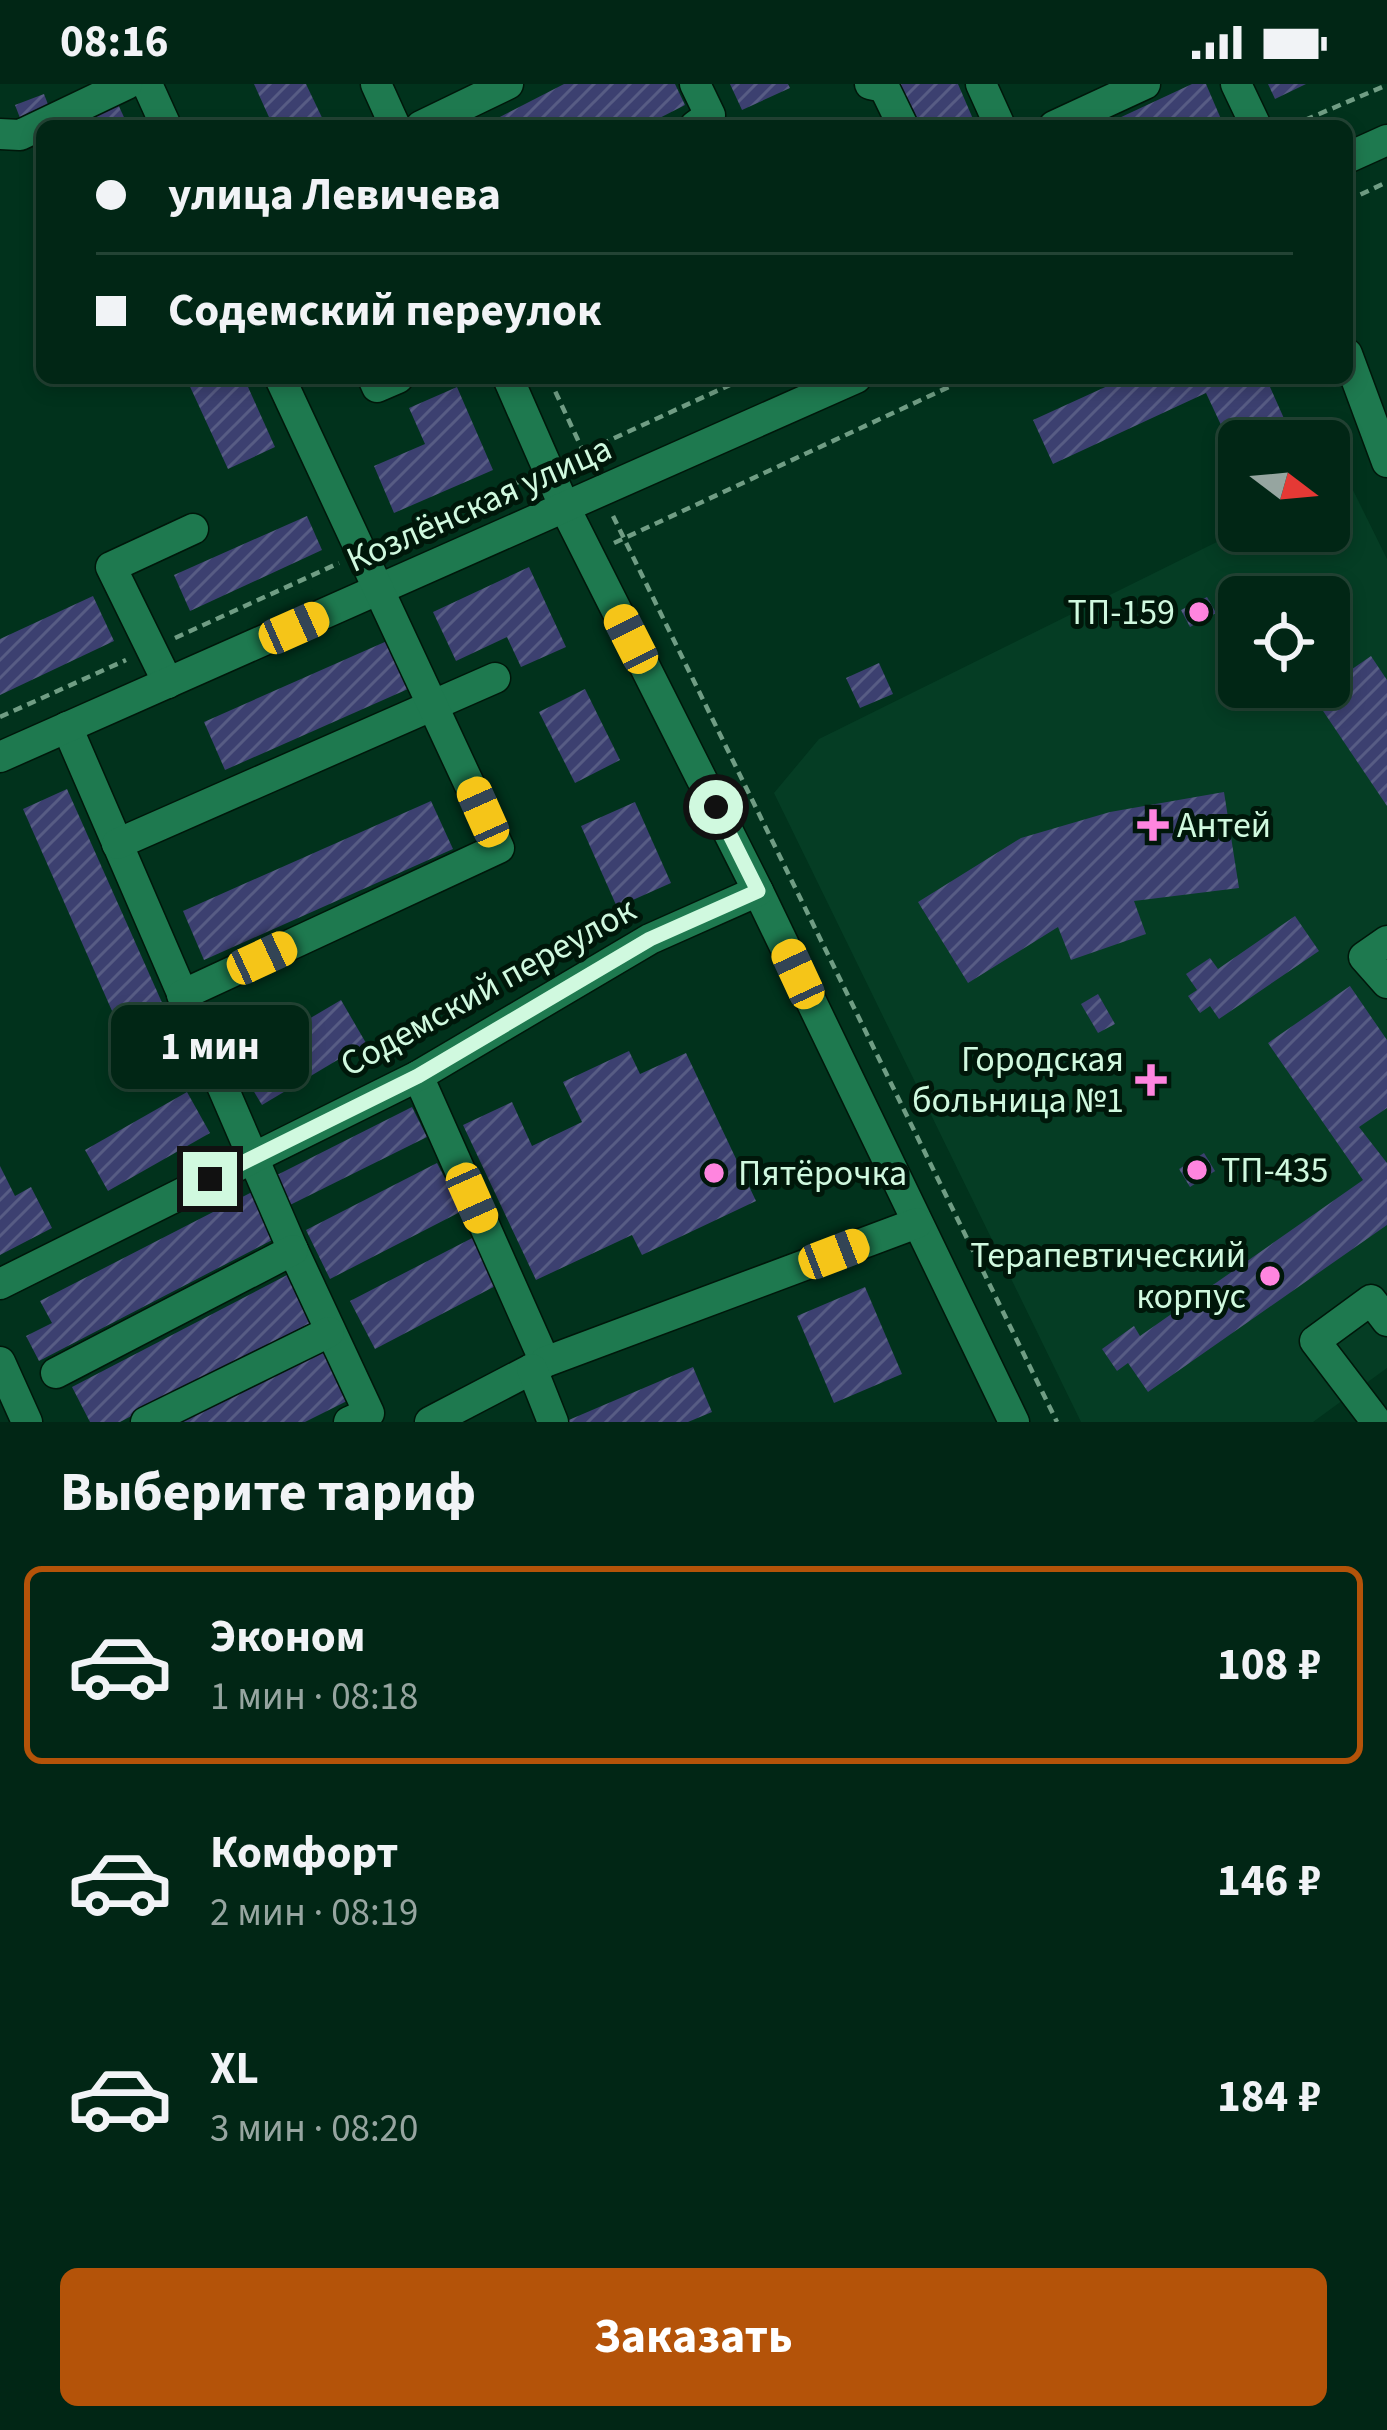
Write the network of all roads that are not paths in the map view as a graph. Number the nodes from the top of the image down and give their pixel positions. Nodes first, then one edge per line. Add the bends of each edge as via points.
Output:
1 (127, 84) edge
2 (147, 84) edge
3 (376, 84) edge
4 (508, 84) edge
5 (695, 84) edge
6 (869, 84) edge
7 (981, 84) edge
8 (1145, 84) edge
9 (1236, 84) edge
10 (51, 120) edge
11 (163, 120) edge
12 (392, 120) edge
13 (433, 120) edge
14 (703, 120) edge
15 (900, 120) edge
16 (997, 120) edge
17 (1067, 120) edge
18 (1253, 120) edge
19 (36, 127) edge
20 (0, 134) edge
21 (1387, 140) edge
22 (1353, 155) edge
23 (1353, 370) edge
24 (283, 384) edge
25 (511, 384) edge
26 (843, 384) edge
27 (1387, 462) edge
28 (566, 508) junction
29 (193, 529) dead end
30 (378, 591) junction
31 (495, 678) dead end
32 (168, 683) junction
33 (434, 705) junction
34 (67, 727) junction
35 (0, 757) edge
36 (117, 844) junction
37 (758, 891) junction
38 (1387, 941) edge
39 (1387, 983) edge
40 (182, 995) junction
41 (418, 1076) junction
42 (252, 1158) junction
43 (917, 1223) junction
44 (293, 1250) junction
45 (0, 1284) edge
46 (1387, 1321) edge
47 (329, 1332) junction
48 (0, 1362) edge
49 (539, 1366) junction
50 (56, 1373) dead end
51 (1387, 1414) edge
52 (363, 1419) edge
53 (27, 1422) edge
54 (146, 1422) edge
55 (399, 1422) edge
56 (430, 1422) edge
57 (553, 1422) edge
58 (1014, 1422) edge
59 (1376, 1422) edge

1 - 10 street
2 - 11 street
3 - 12 street
4 - 13 street
5 - 14 street via 710,115
6 - 15 street via 884,87
7 - 16 street
8 - 17 street
9 - 18 street
19 - 20 street
21 - 22 street
23 - 27 street
24 - 30 street
25 - 28 street
26 - 28 street, Козлёнская улица
28 - 30 street, Козлёнская улица
28 - 37 street
29 - 32 street via 111,568
30 - 32 street, Козлёнская улица
30 - 33 street
31 - 33 street
32 - 34 street, Козлёнская улица
33 - 36 street
33 - 40 street via 500,848
34 - 35 street, Козлёнская улица
34 - 36 street
36 - 40 street
37 - 41 street, Содемский переулок via 650,939
37 - 43 street
38 - 39 street via 1364,957
40 - 42 street
41 - 42 street, Содемский переулок
41 - 49 street
42 - 44 street
42 - 45 street, Содемский переулок
43 - 49 street
43 - 58 street
44 - 47 street
44 - 50 street
46 - 59 street via 1371,1300 1315,1341
47 - 52 street
47 - 54 street
48 - 53 street
49 - 56 street
49 - 57 street
51 - 59 street
52 - 55 street

